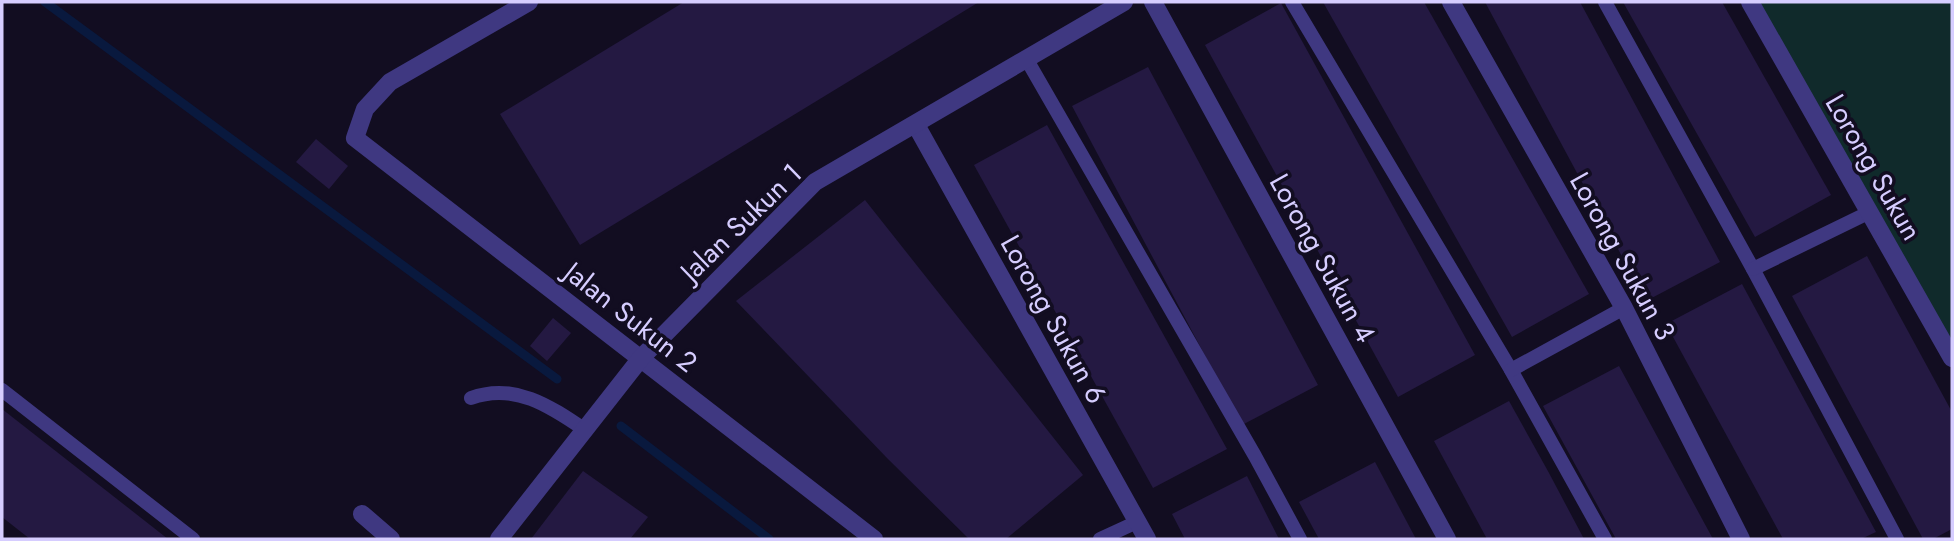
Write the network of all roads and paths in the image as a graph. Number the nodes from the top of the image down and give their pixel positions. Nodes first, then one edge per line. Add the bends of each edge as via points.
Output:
1 (529, 2) edge
2 (1124, 2) edge
3 (1153, 2) edge
4 (1292, 2) edge
5 (1451, 2) edge
6 (1605, 2) edge
7 (1750, 2) edge
8 (1027, 60) junction
9 (916, 125) junction
10 (1870, 212) junction
11 (1753, 269) junction
12 (1624, 308) junction
13 (641, 358) junction
14 (1952, 358) edge
15 (1511, 370) junction
16 (2, 390) edge
17 (471, 398) dead end
18 (585, 430) junction
19 (362, 514) dead end
20 (1137, 522) junction
21 (193, 539) edge
22 (391, 539) edge
23 (499, 539) edge
24 (874, 539) edge
25 (1100, 539) edge
26 (1147, 539) edge
27 (1300, 539) edge
28 (1447, 539) edge
29 (1605, 539) edge
30 (1741, 539) edge
31 (1897, 539) edge

1 - 13 street, Jalan Sukun 2 via 390,82 365,109 355,138
2 - 8 street, Jalan Sukun 1
3 - 28 street, Lorong Sukun 4
4 - 15 lane
5 - 12 street, Lorong Sukun 3
6 - 11 lane
7 - 10 street, Lorong Sukun
8 - 9 street, Jalan Sukun 1
8 - 27 lane
9 - 13 street, Jalan Sukun 1 via 815,182
9 - 20 street, Lorong Sukun 6
10 - 11 lane
10 - 14 street, Lorong Sukun
11 - 31 lane
12 - 15 lane
12 - 30 street, Lorong Sukun 3
13 - 18 street, Jalan Sukun 1
13 - 24 street, Jalan Sukun 2
15 - 29 lane
16 - 21 lane
17 - 18 lane via 509,392 554,409
18 - 23 street, Jalan Sukun 1
19 - 22 street
20 - 25 lane
20 - 26 street, Lorong Sukun 6

